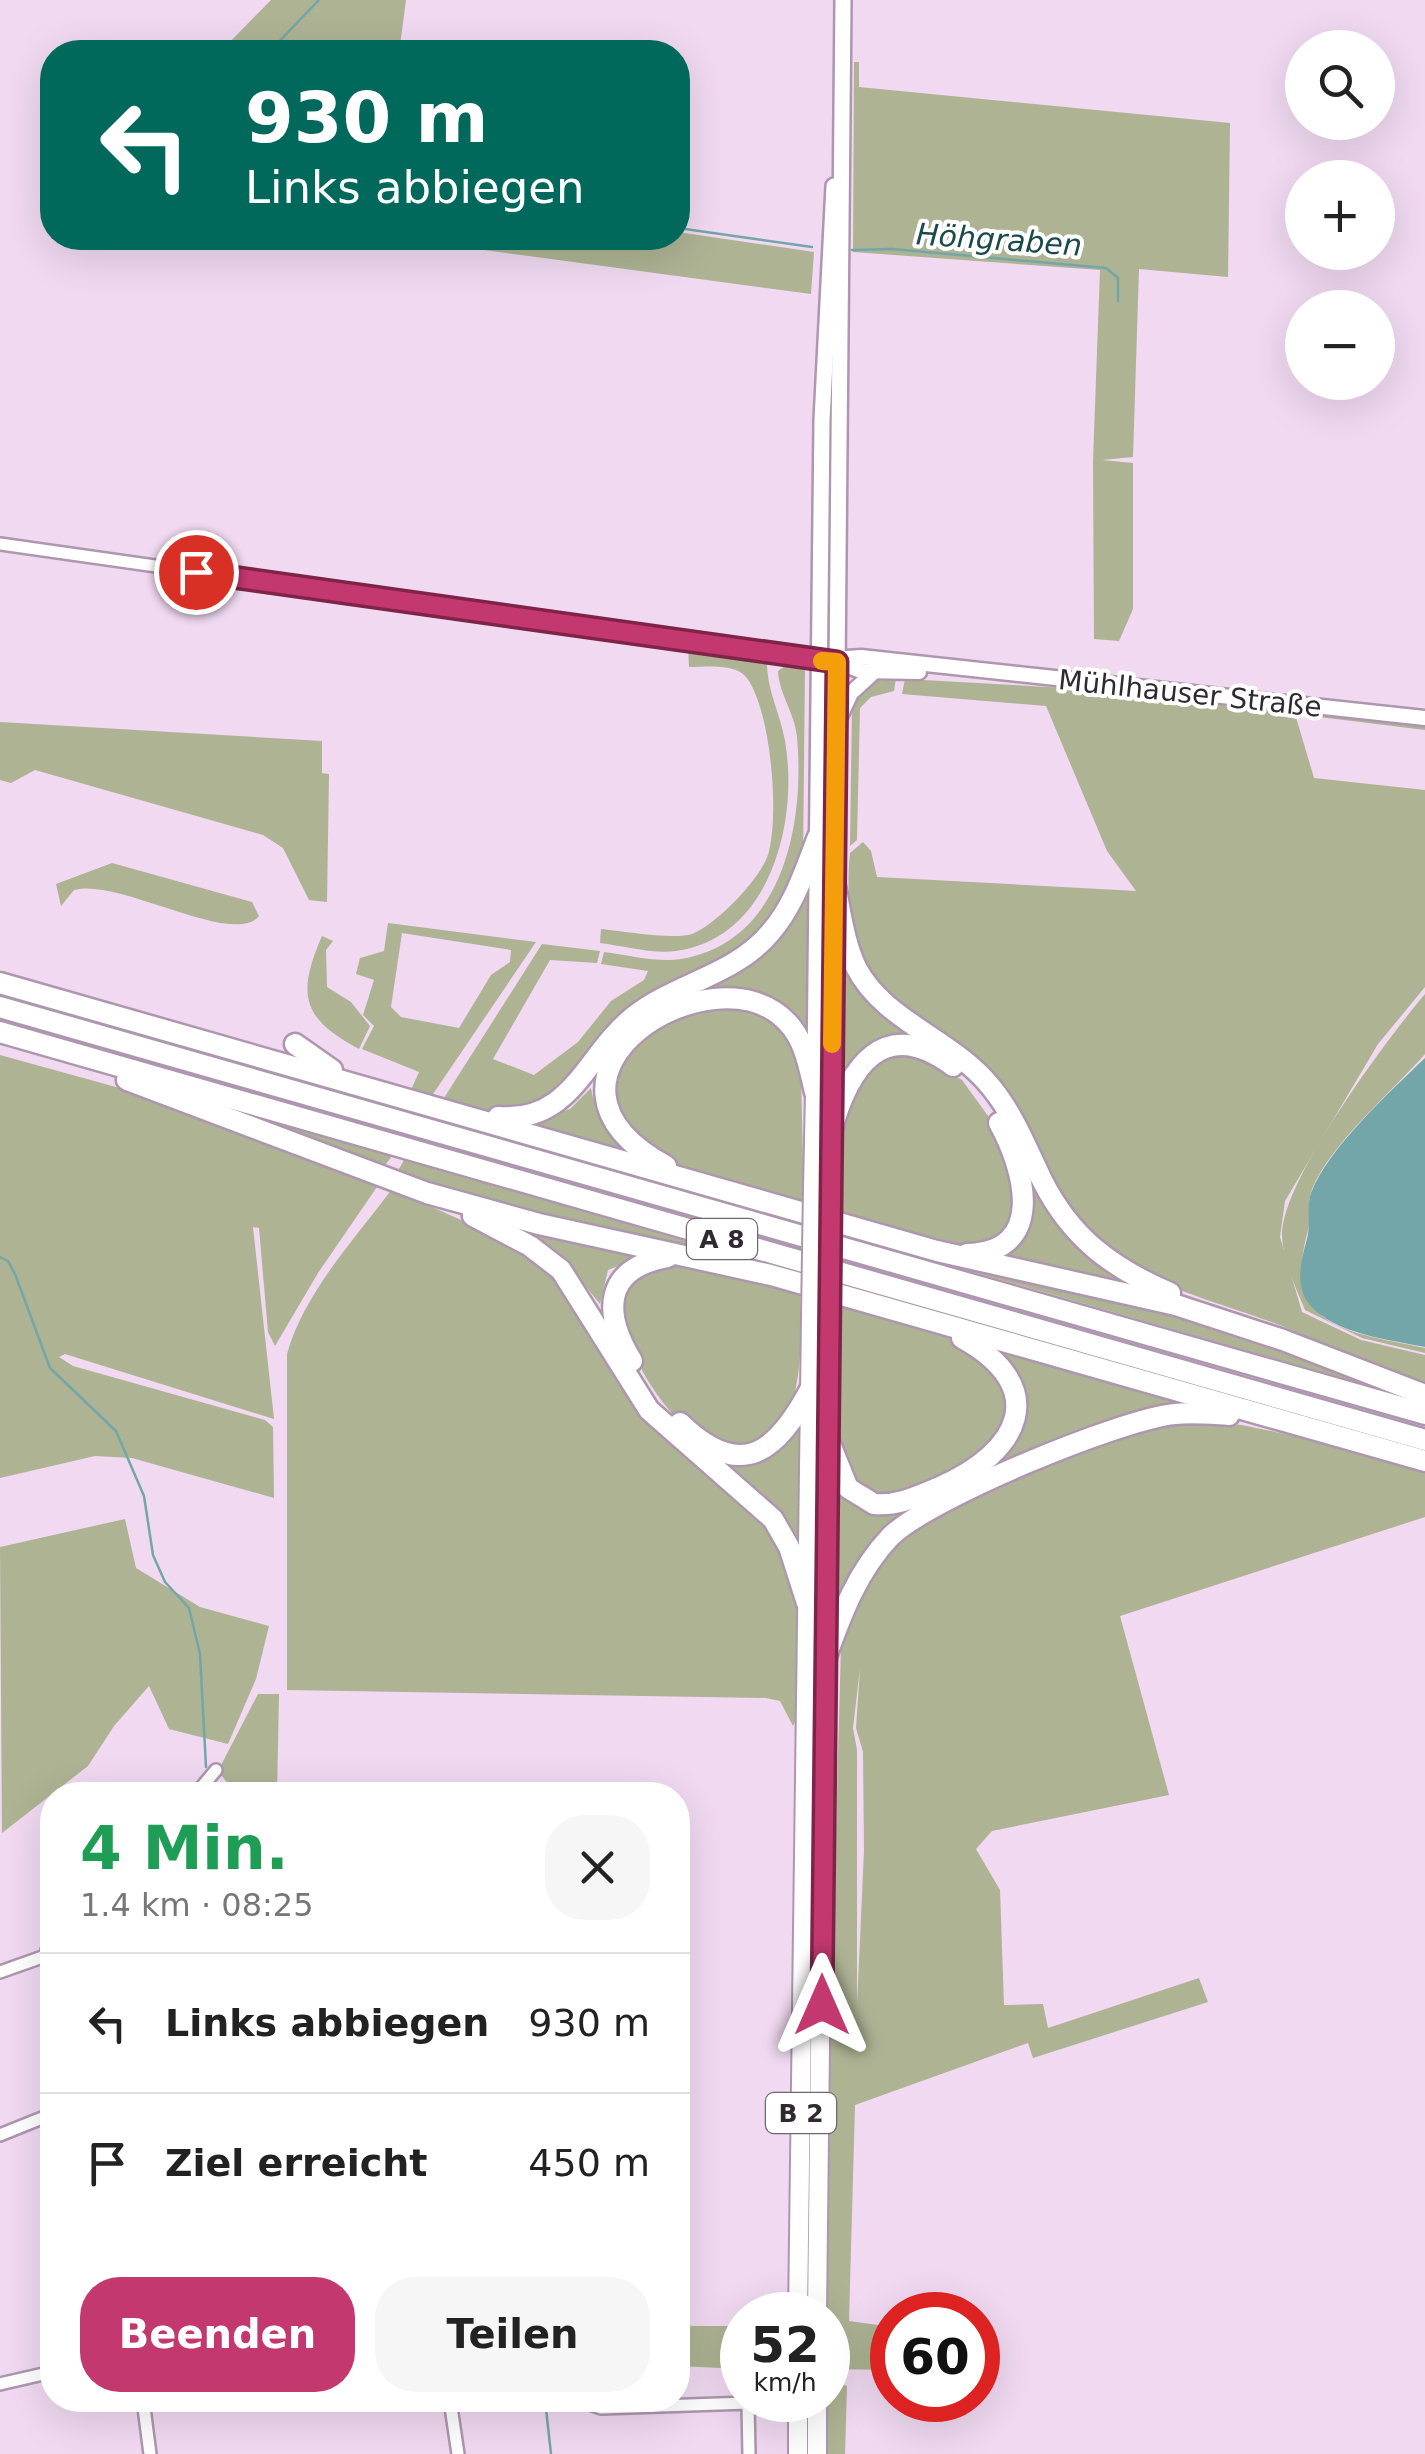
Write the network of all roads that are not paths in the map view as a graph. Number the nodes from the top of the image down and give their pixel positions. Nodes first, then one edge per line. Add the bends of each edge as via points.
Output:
1 (843, 0) edge
2 (842, 80) junction
3 (0, 544) edge
4 (819, 660) junction
5 (837, 662) junction
6 (954, 670) junction
7 (874, 672) junction
8 (1425, 718) edge
9 (837, 724) junction
10 (818, 837) junction
11 (835, 886) junction
12 (0, 982) edge
13 (0, 1007) edge
14 (9, 1034) edge
15 (295, 1044) dead end
16 (355, 1083) junction
17 (814, 1092) junction
18 (455, 1112) junction
19 (831, 1132) junction
20 (698, 1183) junction
21 (822, 1190) junction
22 (426, 1193) junction
23 (937, 1250) junction
24 (688, 1256) junction
25 (915, 1316) junction
26 (820, 1320) junction
27 (1231, 1322) junction
28 (810, 1388) junction
29 (1425, 1395) edge
30 (1425, 1414) edge
31 (1268, 1419) junction
32 (826, 1434) junction
33 (1425, 1440) edge
34 (1425, 1461) edge
35 (808, 1603) junction
36 (824, 1665) junction
37 (216, 1770) dead end
38 (206, 1782) edge
39 (40, 1961) edge
40 (1, 1969) edge
41 (40, 2119) edge
42 (0, 2135) edge
43 (798, 2292) edge
44 (816, 2292) edge
45 (40, 2375) edge
46 (0, 2384) edge
47 (690, 2405) edge
48 (145, 2412) edge
49 (452, 2412) edge
50 (798, 2422) edge
51 (817, 2422) edge
52 (150, 2454) edge
53 (458, 2454) edge
54 (749, 2454) edge
55 (798, 2454) edge
56 (817, 2454) edge

1 - 2 main road
2 - 4 main road via 822,420
2 - 5 main road
3 - 4 street
4 - 5 street
4 - 10 main road
5 - 6 street, Mühlhauser Straße via 861,657
5 - 7 street, Mühlhauser Straße
5 - 9 main road
6 - 7 street, Mühlhauser Straße
6 - 8 street, Mühlhauser Straße
7 - 9 street via 851,694
9 - 11 main road
10 - 17 main road
10 - 18 highway via 792,900 762,942 635,1016 564,1099 521,1117
11 - 19 main road
11 - 27 highway via 850,951 866,982 988,1083 1086,1245 1126,1273
12 - 16 highway
13 - 30 highway, A 8
14 - 22 highway
14 - 33 highway, A 8
15 - 16 highway
16 - 18 highway
17 - 20 highway via 798,1037 779,1013 761,1005 723,998 694,1002 638,1031 608,1074 609,1116 631,1144
17 - 21 main road
18 - 20 highway
19 - 21 main road
19 - 23 highway via 857,1067 890,1047 931,1052 973,1085 1010,1144 1023,1210 1016,1232 994,1250
20 - 23 highway
21 - 26 main road, bridge
22 - 24 highway
22 - 35 highway via 512,1235 560,1270 648,1410 773,1519
23 - 27 highway
24 - 25 highway
24 - 28 highway via 635,1267 621,1278 613,1299 624,1347 659,1402 711,1448 743,1454 786,1433
25 - 31 highway
25 - 32 highway via 967,1341 1003,1369 1016,1406 1004,1444 960,1478 883,1505 848,1488
26 - 28 main road
26 - 32 main road, B 2
27 - 29 highway
28 - 35 main road
31 - 34 highway
31 - 36 highway via 1175,1414 1136,1423 924,1511 864,1568
32 - 36 main road, B 2
35 - 43 main road, B 2
36 - 44 main road, B 2
37 - 38 street
39 - 40 street
41 - 42 street
45 - 46 street
47 - 54 street via 748,2403
48 - 52 street
49 - 53 street
50 - 55 main road
51 - 56 main road

